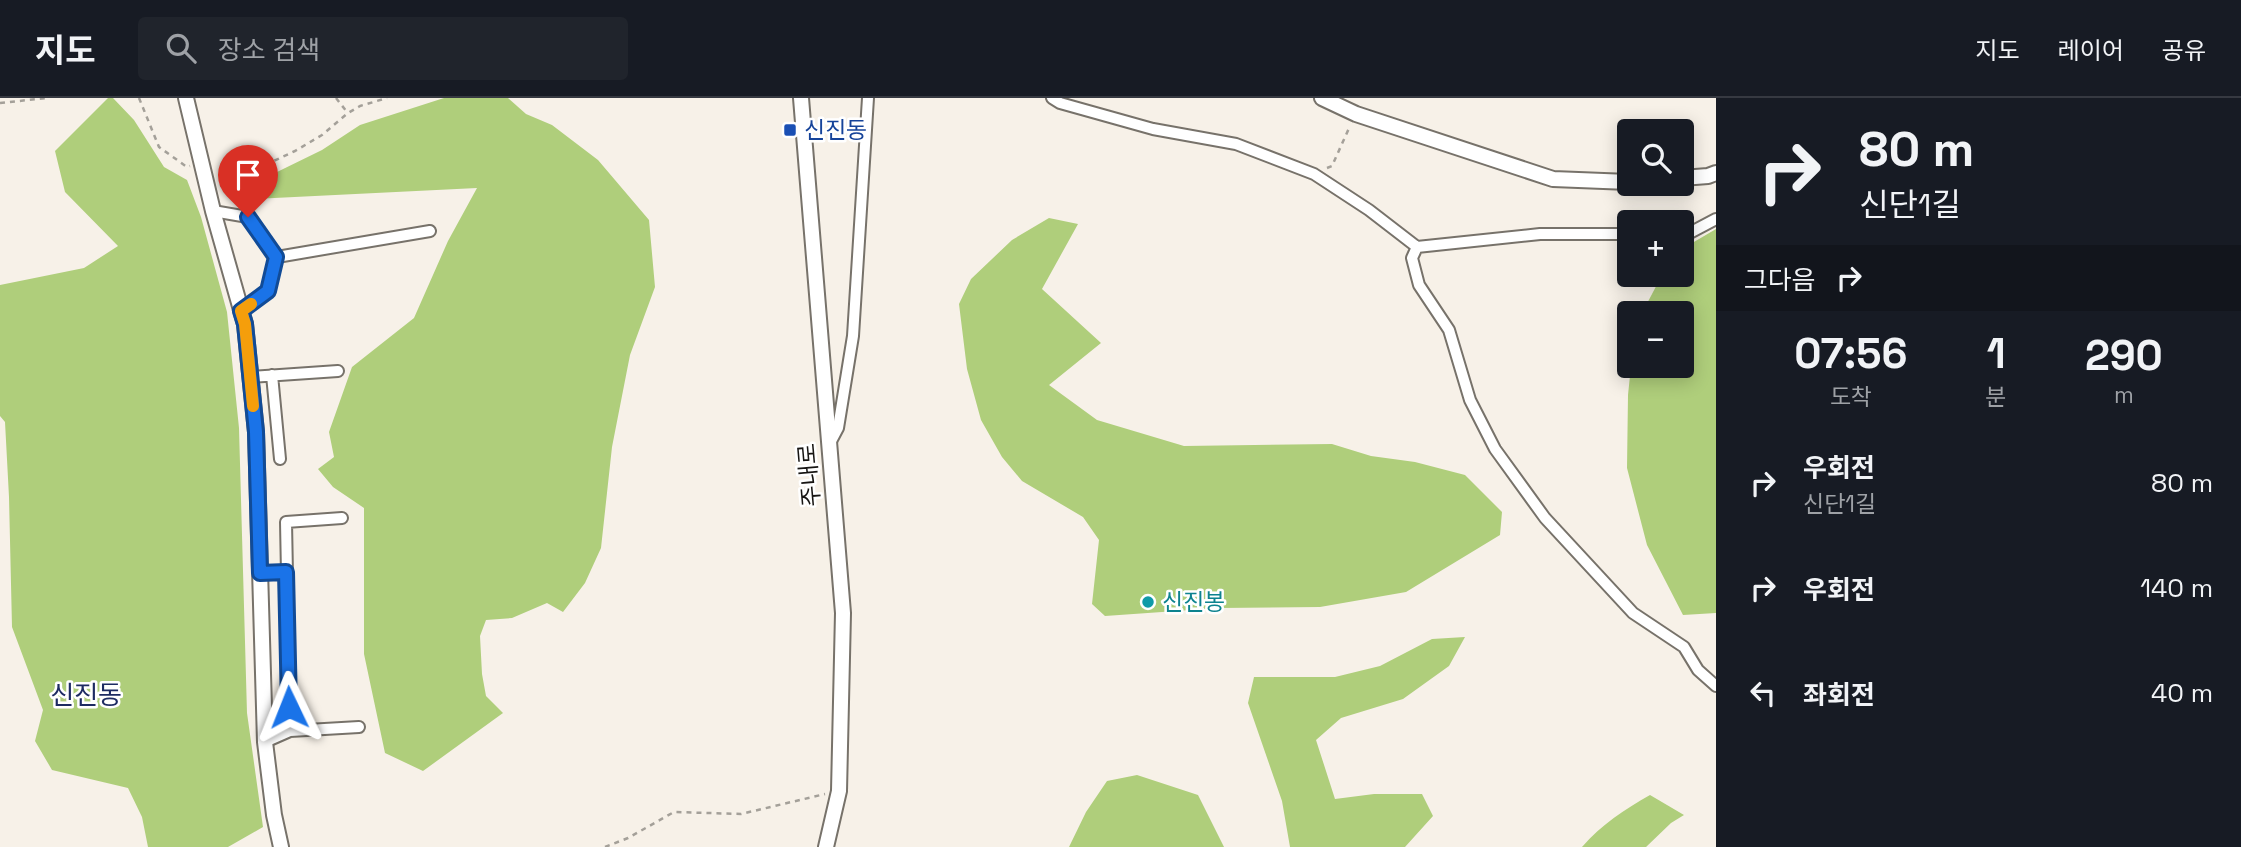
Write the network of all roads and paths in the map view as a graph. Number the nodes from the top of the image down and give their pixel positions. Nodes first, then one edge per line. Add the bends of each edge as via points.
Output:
1 (47, 98) edge
2 (139, 98) edge
3 (186, 98) edge
4 (336, 98) edge
5 (387, 98) edge
6 (800, 98) edge
7 (868, 98) edge
8 (1052, 98) edge
9 (1322, 98) edge
10 (0, 103) edge
11 (348, 113) junction
12 (1356, 114) junction
13 (201, 163) junction
14 (1716, 173) edge
15 (1314, 174) junction
16 (1694, 177) edge
17 (1617, 182) edge
18 (208, 192) junction
19 (213, 211) junction
20 (1716, 219) edge
21 (430, 231) dead end
22 (1694, 231) edge
23 (1617, 233) edge
24 (1417, 247) junction
25 (276, 257) junction
26 (241, 311) junction
27 (338, 371) dead end
28 (272, 375) junction
29 (251, 377) junction
30 (829, 445) junction
31 (279, 459) dead end
32 (342, 518) dead end
33 (286, 572) junction
34 (260, 573) junction
35 (1716, 686) edge
36 (359, 727) dead end
37 (290, 732) junction
38 (265, 742) junction
39 (839, 791) junction
40 (281, 847) edge
41 (605, 847) edge
42 (826, 847) edge

1 - 10 path
2 - 13 path via 159,147 187,167
3 - 13 street
4 - 11 path
5 - 11 path
6 - 30 street, 주내로
7 - 30 street via 853,336 838,428
8 - 15 street via 1153,129 1236,144
9 - 12 street
11 - 18 path via 295,151
12 - 15 path via 1332,166
12 - 17 street via 1553,179
13 - 18 street
14 - 16 street
15 - 24 street
18 - 19 street
19 - 25 street via 248,217
19 - 26 street
20 - 22 street
21 - 25 street
23 - 24 street via 1539,234
24 - 35 street via 1412,258 1419,285 1448,330 1470,400 1494,449 1545,518 1606,585 1633,613 1684,647 1698,670
25 - 26 street via 268,291
26 - 29 street
27 - 28 street
28 - 29 street
28 - 31 street
29 - 34 street
30 - 39 street, 주내로 via 843,614
32 - 33 street via 286,522
33 - 34 street
33 - 37 street
34 - 38 street
36 - 37 street
37 - 38 street
38 - 40 street
39 - 41 path via 741,814 674,812
39 - 42 street, 주내로

